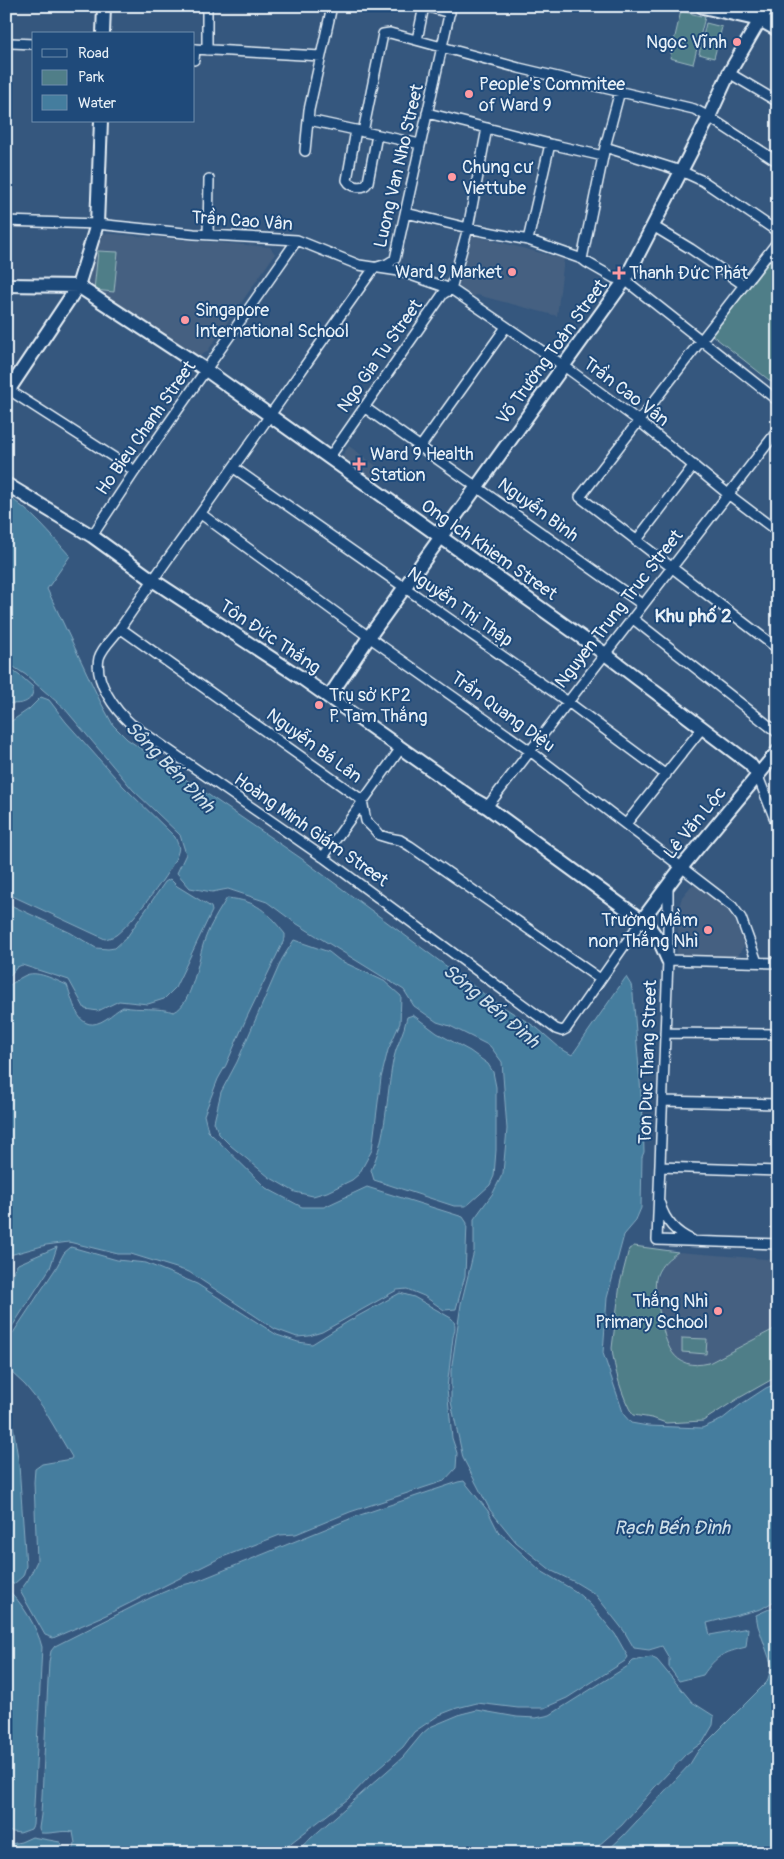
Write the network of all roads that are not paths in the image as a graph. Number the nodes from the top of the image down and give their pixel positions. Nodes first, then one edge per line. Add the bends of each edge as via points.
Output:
1 (104, 6) edge
2 (207, 6) edge
3 (332, 6) edge
4 (424, 6) edge
5 (703, 6) edge
6 (768, 6) edge
7 (450, 9) edge
8 (760, 19) junction
9 (778, 29) edge
10 (104, 32) edge
11 (418, 40) junction
12 (11, 43) dead end
13 (32, 44) edge
14 (442, 47) junction
15 (195, 49) edge
16 (208, 50) junction
17 (321, 56) junction
18 (729, 73) junction
19 (620, 91) junction
20 (778, 102) edge
21 (427, 113) junction
22 (709, 116) junction
23 (308, 120) junction
24 (101, 122) edge
25 (487, 128) junction
26 (360, 131) junction
27 (377, 134) junction
28 (420, 144) junction
29 (550, 144) junction
30 (305, 152) dead end
31 (604, 152) junction
32 (778, 162) edge
33 (681, 171) junction
34 (209, 179) dead end
35 (406, 213) junction
36 (6, 221) edge
37 (97, 224) junction
38 (653, 226) junction
39 (468, 228) junction
40 (778, 232) edge
41 (208, 235) junction
42 (297, 240) junction
43 (528, 240) junction
44 (778, 241) edge
45 (582, 259) junction
46 (374, 268) junction
47 (625, 280) junction
48 (744, 285) junction
49 (6, 286) edge
50 (78, 286) junction
51 (452, 289) junction
52 (506, 327) junction
53 (702, 340) junction
54 (564, 366) junction
55 (206, 370) junction
56 (8, 392) edge
57 (778, 400) edge
58 (364, 407) junction
59 (269, 415) junction
60 (639, 421) junction
61 (778, 430) edge
62 (420, 446) junction
63 (329, 458) junction
64 (694, 466) junction
65 (234, 468) junction
66 (135, 471) junction
67 (6, 484) edge
68 (478, 486) junction
69 (728, 494) junction
70 (200, 514) junction
71 (778, 532) edge
72 (92, 536) junction
73 (442, 538) junction
74 (636, 541) junction
75 (671, 568) junction
76 (152, 580) junction
77 (405, 588) junction
78 (643, 605) junction
79 (632, 618) junction
80 (120, 628) junction
81 (369, 637) junction
82 (778, 649) edge
83 (605, 654) junction
84 (329, 697) junction
85 (568, 702) junction
86 (703, 728) junction
87 (778, 734) edge
88 (401, 748) junction
89 (530, 751) junction
90 (778, 751) edge
91 (757, 774) junction
92 (666, 775) junction
93 (362, 800) junction
94 (487, 807) junction
95 (626, 824) junction
96 (778, 826) edge
97 (323, 857) junction
98 (681, 868) junction
99 (668, 885) junction
100 (642, 920) junction
101 (668, 960) junction
102 (757, 962) junction
103 (778, 963) edge
104 (600, 979) junction
105 (665, 1033) junction
106 (778, 1034) edge
107 (663, 1100) junction
108 (778, 1104) edge
109 (660, 1167) junction
110 (778, 1171) edge
111 (659, 1200) junction
112 (695, 1242) junction
113 (778, 1244) edge

1 - 10 street
2 - 16 street
3 - 17 street
4 - 7 street
4 - 11 street
5 - 8 main road
6 - 8 street, Võ Trường Toản Street
7 - 14 street, Luong Van Nho Street
8 - 9 main road
8 - 18 street, Võ Trường Toản Street
11 - 14 street
11 - 26 street via 383,34
12 - 13 street
14 - 19 street
14 - 21 street, Luong Van Nho Street
15 - 16 street
16 - 17 street
17 - 23 street
18 - 20 street
18 - 22 street, Võ Trường Toản Street
19 - 22 street via 694,109
19 - 31 street
21 - 25 street
21 - 28 street, Luong Van Nho Street
22 - 32 street
22 - 33 street, Võ Trường Toản Street
23 - 26 street
23 - 30 street
24 - 37 street
25 - 29 street
25 - 39 street
26 - 27 street
26 - 27 street via 347,180 362,187 368,182
27 - 28 street
28 - 35 street, Luong Van Nho Street
29 - 31 street
29 - 43 street
31 - 33 street
31 - 45 street
33 - 38 street, Võ Trường Toản Street
33 - 40 street via 709,184
34 - 41 street
35 - 39 street
35 - 46 street, Luong Van Nho Street via 395,259
36 - 37 street, Trần Cao Vân
37 - 41 street, Trần Cao Vân
37 - 50 street
38 - 47 street, Võ Trường Toản Street
38 - 48 street
39 - 43 street
39 - 51 street
41 - 42 street, Trần Cao Vân
42 - 46 street, Trần Cao Vân
42 - 55 street, Ho Bieu Chanh Street
43 - 45 street
44 - 48 street
45 - 47 street via 614,278
46 - 51 street, Trần Cao Vân via 399,271
46 - 59 street, Luong Van Nho Street
47 - 53 street
47 - 54 street, Võ Trường Toản Street
48 - 53 street
49 - 50 street
50 - 55 street, Ong Ich Khiem Street
50 - 56 street
51 - 52 street, Trần Cao Vân
51 - 58 street, Ngo Gia Tu Street via 443,294
52 - 54 street, Trần Cao Vân
52 - 62 street
53 - 57 street
53 - 60 street
54 - 60 street, Trần Cao Vân
54 - 68 street, Võ Trường Toản Street
55 - 59 street, Ong Ich Khiem Street
55 - 66 street, Ho Bieu Chanh Street
56 - 66 street
58 - 62 street, Nguyễn Bình
58 - 63 street, Ngo Gia Tu Street
59 - 63 street, Ong Ich Khiem Street
59 - 65 street, Luong Van Nho Street
60 - 64 street, Trần Cao Vân
60 - 74 street via 580,497
61 - 69 street, Nguyen Trung Truc Street
62 - 68 street, Nguyễn Bình
63 - 73 street, Ong Ich Khiem Street
64 - 69 street, Trần Cao Vân
64 - 74 street
65 - 70 street, Luong Van Nho Street
65 - 77 street, Nguyễn Thị Thập
66 - 72 street, Ho Bieu Chanh Street
67 - 72 street, Tôn Đức Thắng
68 - 73 street, Võ Trường Toản Street
68 - 78 street, Nguyễn Bình
69 - 71 street, Trần Cao Vân
69 - 75 street, Nguyen Trung Truc Street
70 - 76 street, Luong Van Nho Street
70 - 81 street, Trần Quang Diệu
72 - 76 street, Tôn Đức Thắng
73 - 77 street, Võ Trường Toản Street
73 - 83 street, Ong Ich Khiem Street
74 - 75 street
75 - 78 street, Nguyen Trung Truc Street
75 - 82 street
76 - 80 street, Hoàng Minh Giám Street
76 - 84 street, Tôn Đức Thắng
77 - 81 street, Võ Trường Toản Street
77 - 85 street, Nguyễn Thị Thập
78 - 79 street, Nguyen Trung Truc Street
79 - 83 street, Nguyen Trung Truc Street
79 - 87 street
80 - 93 street, Nguyễn Bá Lân
80 - 97 street, Hoàng Minh Giám Street via 99,662 103,684 118,712
81 - 84 street, Võ Trường Toản Street
81 - 89 street, Trần Quang Diệu
83 - 85 street, Nguyen Trung Truc Street
83 - 86 street, Ong Ich Khiem Street
84 - 88 street, Tôn Đức Thắng
85 - 89 street, Nguyen Trung Truc Street
85 - 92 street, Nguyễn Thị Thập
86 - 91 street, Ong Ich Khiem Street via 750,764
86 - 92 street
88 - 93 street
88 - 94 street, Tôn Đức Thắng
89 - 94 street, Nguyen Trung Truc Street
89 - 95 street, Trần Quang Diệu
90 - 91 street, Lê Văn Lộc
91 - 96 street
91 - 98 street, Lê Văn Lộc
92 - 95 street
93 - 97 street
93 - 104 street, Nguyễn Bá Lân via 366,821 379,834 410,846
94 - 100 street, Tôn Đức Thắng
95 - 98 street, Trần Quang Diệu
97 - 104 street, Hoàng Minh Giám Street via 562,1031
98 - 99 street, Lê Văn Lộc
98 - 102 street, Trần Quang Diệu via 739,913
99 - 100 street, Lê Văn Lộc
99 - 101 street, Ton Duc Thang Street
100 - 101 street, Tôn Đức Thắng via 660,942
100 - 104 street
101 - 102 street
101 - 105 street, Ton Duc Thang Street
102 - 103 street
105 - 106 street
105 - 107 street, Ton Duc Thang Street
107 - 108 street
107 - 109 street, Ton Duc Thang Street
109 - 110 street
109 - 111 street, Ton Duc Thang Street
111 - 112 street via 670,1224
111 - 112 street, Ton Duc Thang Street via 657,1240
112 - 113 street

